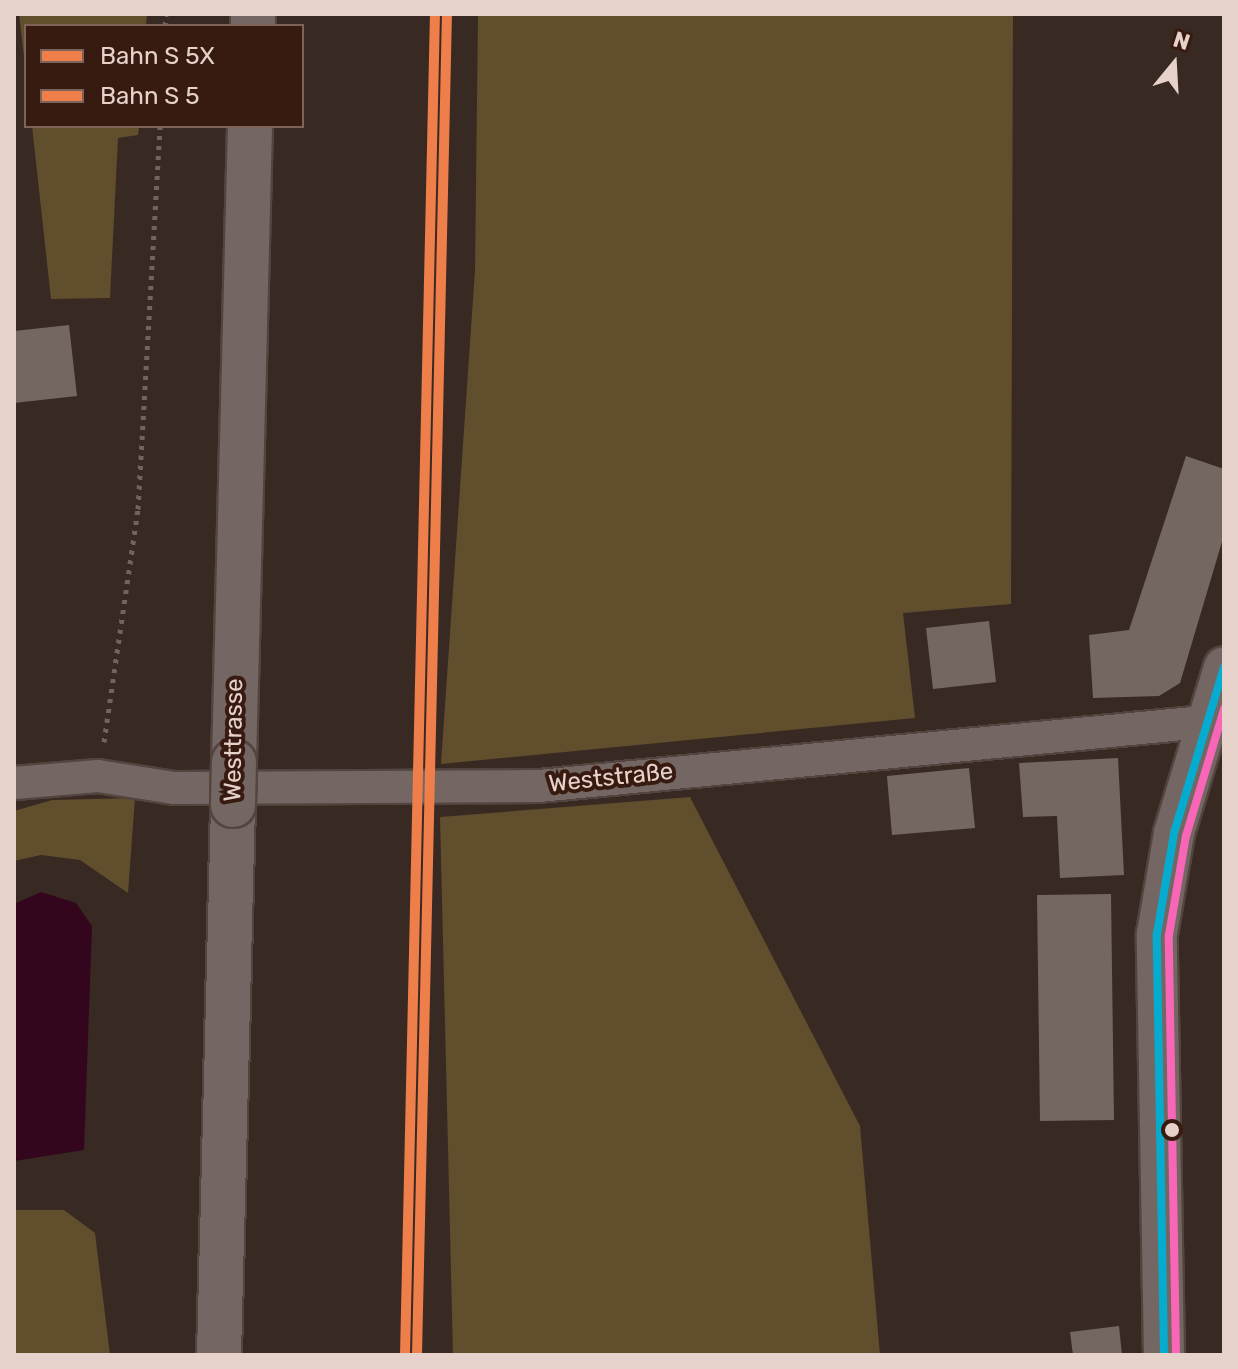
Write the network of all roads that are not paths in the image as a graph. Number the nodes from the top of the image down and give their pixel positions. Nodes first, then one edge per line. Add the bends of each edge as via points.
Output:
1 (250, 128) edge
2 (1224, 667) edge
3 (1215, 720) edge
4 (14, 783) edge
5 (219, 1355) edge
6 (1164, 1355) edge

1 - 5 main road, Westtrasse, bridge
2 - 3 street
3 - 4 street, Weststraße via 539,786 174,788 98,776
3 - 6 street via 1174,833 1157,934

